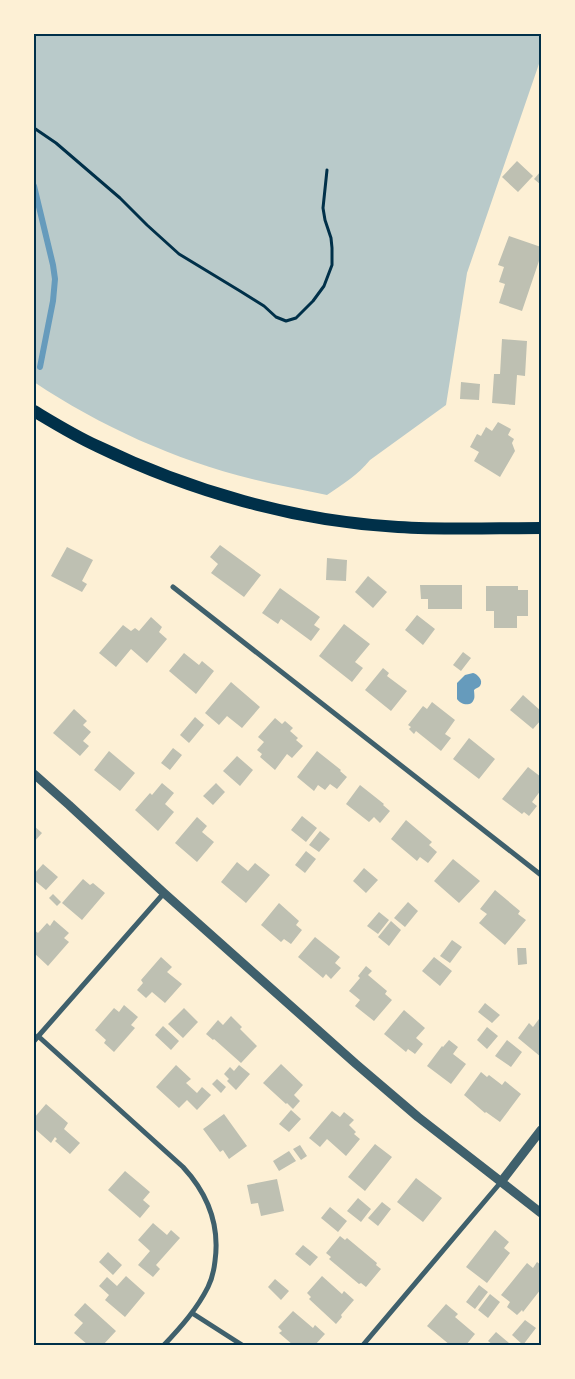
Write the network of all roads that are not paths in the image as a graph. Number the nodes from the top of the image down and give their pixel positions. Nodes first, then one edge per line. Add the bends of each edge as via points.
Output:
1 (34, 411) edge
2 (541, 528) edge
3 (173, 587) dead end
4 (34, 774) edge
5 (541, 875) edge
6 (164, 893) junction
7 (38, 1036) junction
8 (34, 1041) edge
9 (541, 1130) edge
10 (501, 1182) junction
11 (541, 1213) edge
12 (192, 1313) junction
13 (164, 1345) edge
14 (242, 1345) edge
15 (363, 1345) edge

1 - 2 main road via 133,463 196,487 258,504 319,517 389,526
3 - 5 street
4 - 6 street
6 - 7 street
6 - 10 street via 356,1064
7 - 8 street
7 - 12 street via 183,1167 203,1192 216,1232 215,1265 209,1285
9 - 10 street
10 - 11 street
10 - 15 street
12 - 13 street
12 - 14 street

